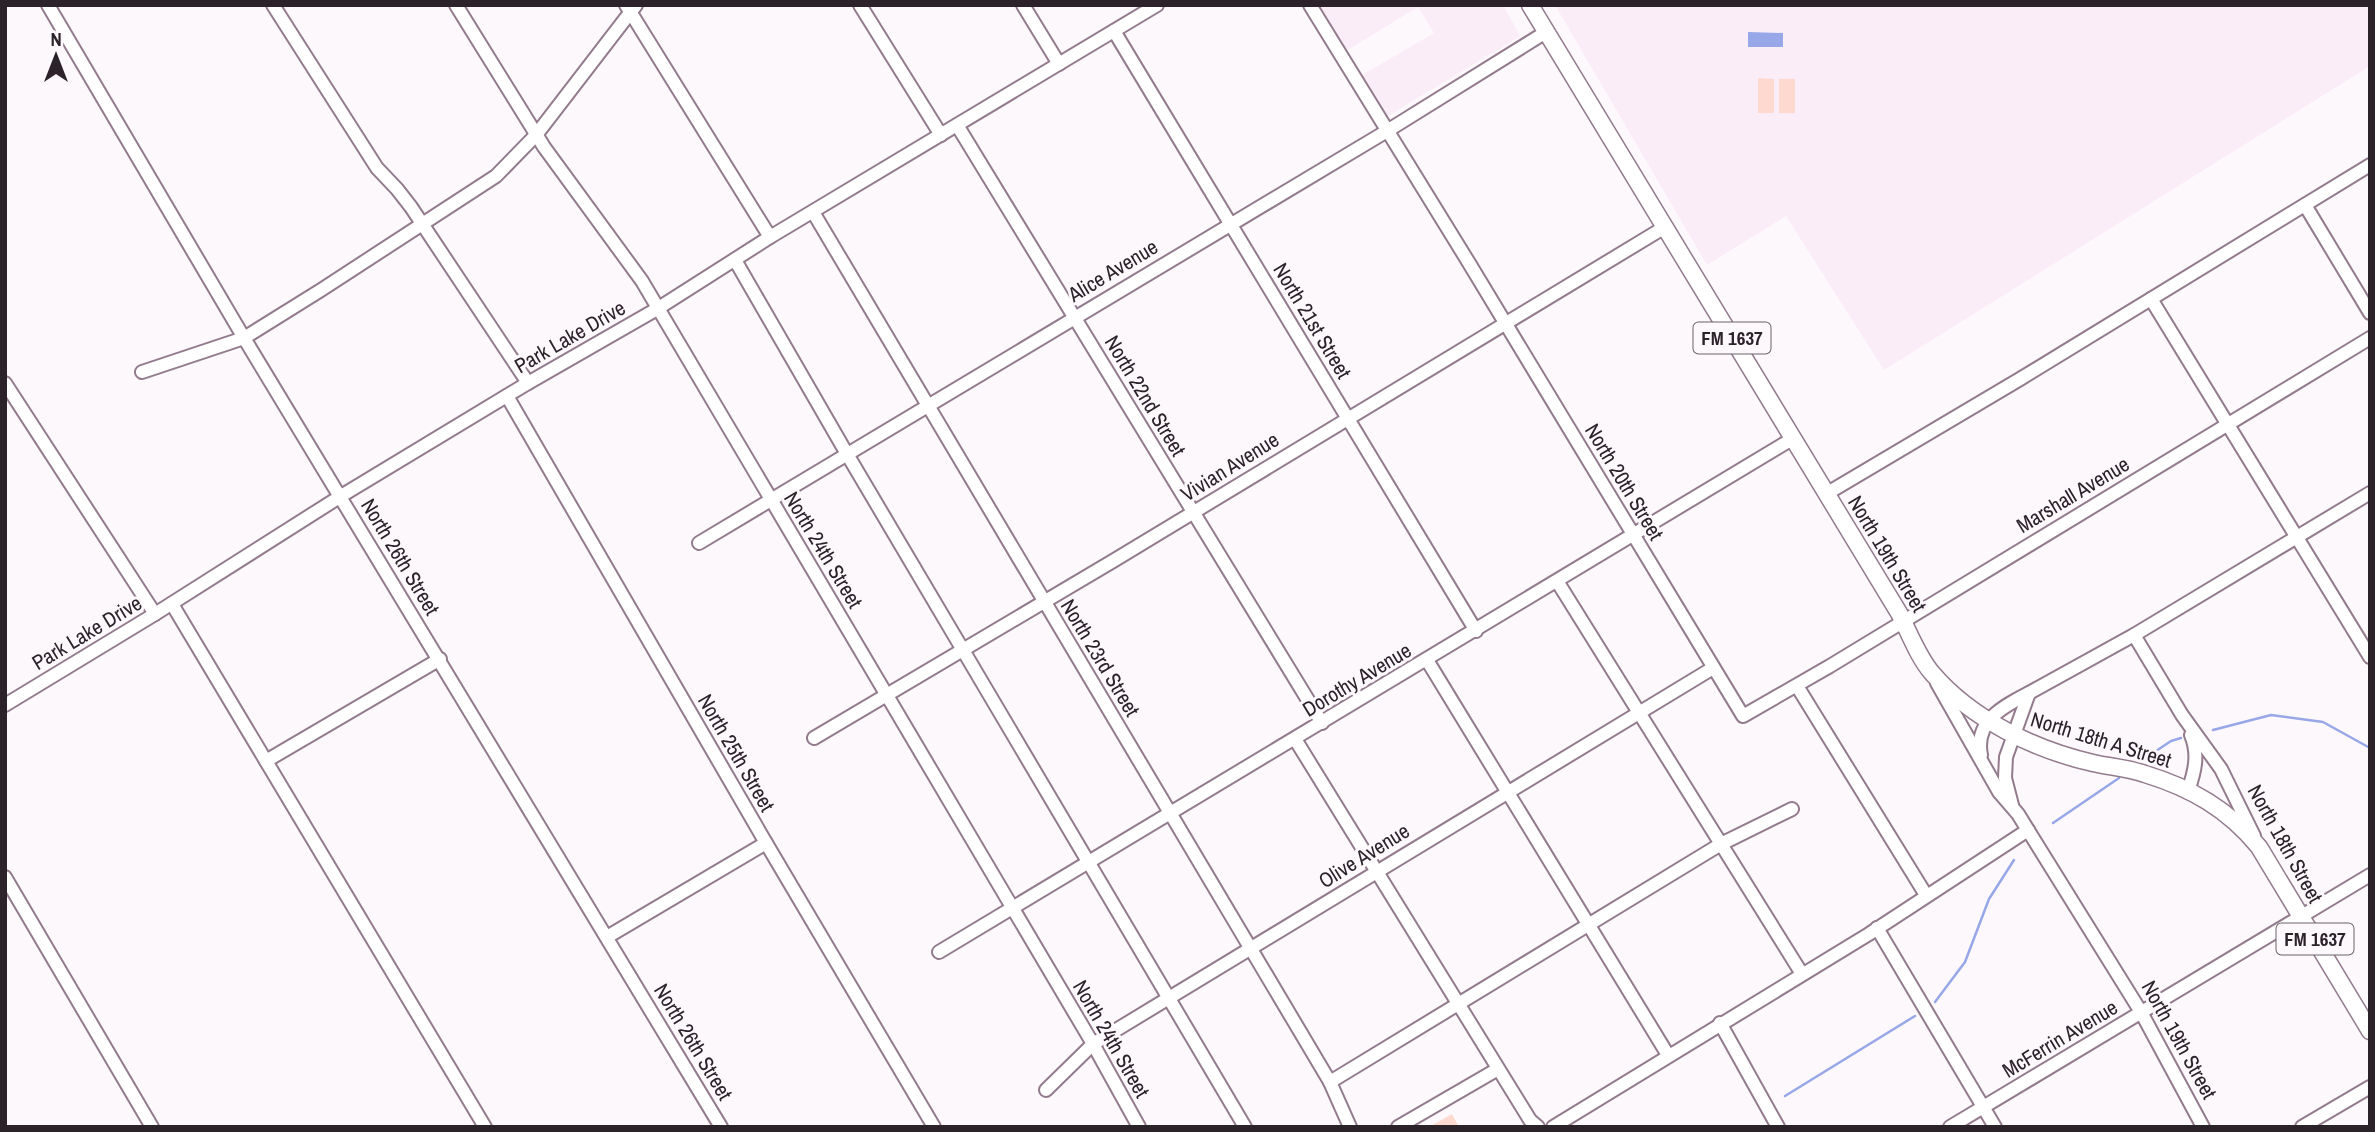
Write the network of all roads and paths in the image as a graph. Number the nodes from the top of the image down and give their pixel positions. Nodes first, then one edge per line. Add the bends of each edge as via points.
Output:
1 (48, 5) edge
2 (273, 5) edge
3 (456, 5) edge
4 (860, 5) edge
5 (1023, 5) edge
6 (1157, 5) edge
7 (1310, 5) edge
8 (1530, 5) edge
9 (631, 7) edge
10 (1114, 31) junction
11 (1546, 32) junction
12 (1059, 64) junction
13 (957, 125) junction
14 (1387, 131) junction
15 (536, 135) junction
16 (941, 135) junction
17 (2370, 165) edge
18 (2305, 205) junction
19 (813, 212) junction
20 (1231, 223) junction
21 (421, 225) junction
22 (1665, 227) junction
23 (770, 237) junction
24 (736, 260) junction
25 (2151, 299) junction
26 (657, 309) junction
27 (2370, 313) edge
28 (1075, 317) junction
29 (1506, 324) junction
30 (244, 338) junction
31 (2370, 338) edge
32 (142, 372) dead end
33 (5, 383) edge
34 (528, 383) junction
35 (507, 396) junction
36 (928, 405) junction
37 (1348, 418) junction
38 (2229, 424) junction
39 (1793, 439) junction
40 (847, 454) junction
41 (2370, 493) edge
42 (1826, 494) junction
43 (341, 496) junction
44 (771, 500) junction
45 (1193, 513) junction
46 (1633, 534) junction
47 (2297, 537) junction
48 (699, 543) dead end
49 (1557, 581) junction
50 (1045, 602) junction
51 (172, 604) junction
52 (155, 614) junction
53 (1903, 621) junction
54 (1476, 631) junction
55 (2134, 635) junction
56 (962, 650) junction
57 (2370, 657) edge
58 (440, 659) junction
59 (1427, 660) junction
60 (1713, 668) junction
61 (1931, 672) junction
62 (1797, 685) junction
63 (2029, 693) junction
64 (886, 694) junction
65 (5, 705) edge
66 (1639, 711) junction
67 (2182, 715) junction
68 (1989, 720) junction
69 (1322, 723) junction
70 (2015, 734) junction
71 (814, 738) dead end
72 (1295, 740) junction
73 (266, 761) junction
74 (1983, 762) junction
75 (1508, 790) junction
76 (2188, 791) junction
77 (2012, 805) junction
78 (1792, 810) dead end
79 (1170, 814) junction
80 (2028, 830) junction
81 (766, 844) junction
82 (1721, 844) junction
83 (2259, 847) junction
84 (1088, 863) junction
85 (1376, 872) junction
86 (2370, 875) edge
87 (5, 877) edge
88 (1926, 895) junction
89 (1013, 908) junction
90 (2302, 916) junction
91 (1589, 925) junction
92 (1877, 928) junction
93 (607, 937) junction
94 (1250, 949) junction
95 (939, 952) dead end
96 (1802, 974) junction
97 (1169, 998) junction
98 (1458, 1005) junction
99 (2141, 1012) junction
100 (1720, 1023) junction
101 (2370, 1031) edge
102 (1093, 1044) junction
103 (1668, 1055) junction
104 (1498, 1069) junction
105 (1329, 1082) junction
106 (2370, 1087) edge
107 (1046, 1090) dead end
108 (1984, 1107) junction
109 (152, 1127) edge
110 (485, 1127) edge
111 (721, 1127) edge
112 (934, 1127) edge
113 (1139, 1127) edge
114 (1245, 1127) edge
115 (1350, 1127) edge
116 (1398, 1127) edge
117 (1538, 1127) edge
118 (1553, 1127) edge
119 (1778, 1127) edge
120 (1950, 1127) edge
121 (1995, 1127) edge
122 (2203, 1127) edge
123 (2302, 1127) edge

1 - 30 street, North 26th Street
2 - 21 street via 377,168
3 - 15 street, North 24th Street
4 - 16 street
5 - 12 street
6 - 10 street, Park Lake Drive
7 - 14 street, North 20th Street
8 - 11 main road, North 19th Street / FM 1637
9 - 15 street
9 - 23 street
10 - 12 street, Park Lake Drive
10 - 20 street, North 21st Street
11 - 14 street, Alice Avenue
11 - 22 main road, North 19th Street / FM 1637
12 - 13 street, Park Lake Drive
13 - 16 street, Park Lake Drive
13 - 28 street, North 22nd Street
14 - 20 street, Alice Avenue
14 - 29 street, North 20th Street
15 - 21 street via 496,176
15 - 26 street, North 24th Street via 630,263
16 - 19 street, Park Lake Drive
17 - 18 street
18 - 25 street
18 - 27 street
19 - 23 street, Park Lake Drive
19 - 36 street, North 23rd Street
20 - 28 street, Alice Avenue
20 - 37 street, North 21st Street
21 - 30 street
21 - 34 street
22 - 29 street, Vivian Avenue
22 - 39 main road, North 19th Street / FM 1637
23 - 24 street, Park Lake Drive
24 - 26 street, Park Lake Drive
24 - 40 street
25 - 38 street
25 - 42 street
26 - 34 street, Park Lake Drive
26 - 44 street, North 24th Street
28 - 36 street, Alice Avenue
28 - 45 street, North 22nd Street
29 - 37 street, Vivian Avenue
29 - 46 street, North 20th Street
30 - 32 street
30 - 43 street, North 26th Street
31 - 38 street, Marshall Avenue
33 - 52 street
34 - 35 street, Park Lake Drive
35 - 43 street, Park Lake Drive
35 - 81 street, North 25th Street
36 - 40 street, Alice Avenue
36 - 50 street, North 23rd Street
37 - 45 street, Vivian Avenue
37 - 54 street, North 21st Street
38 - 47 street
38 - 53 street, Marshall Avenue
39 - 42 main road, North 19th Street / FM 1637
39 - 46 street, Dorothy Avenue
40 - 44 street, Alice Avenue
40 - 56 street
41 - 47 street
42 - 53 main road, North 19th Street / FM 1637
43 - 51 street, Park Lake Drive
43 - 58 street, North 26th Street
44 - 48 street, Alice Avenue
44 - 64 street, North 24th Street
45 - 50 street, Vivian Avenue
45 - 69 street, North 22nd Street
46 - 49 street, Dorothy Avenue
46 - 60 street, North 20th Street
47 - 55 street
47 - 57 street
49 - 54 street, Dorothy Avenue
49 - 66 street
50 - 56 street, Vivian Avenue
50 - 79 street, North 23rd Street
51 - 52 street, Park Lake Drive
51 - 73 street
52 - 65 street, Park Lake Drive
53 - 61 main road, North 19th Street / FM 1637
53 - 62 street, Marshall Avenue
54 - 59 street, Dorothy Avenue
55 - 63 street
55 - 67 street, North 18th Street
56 - 64 street, Vivian Avenue
56 - 84 street
58 - 73 street
58 - 93 street, North 26th Street
59 - 69 street, Dorothy Avenue
59 - 75 street
60 - 62 street, North 20th Street via 1743,716
60 - 66 street, Olive Avenue
61 - 68 main road, North 18th A Street / FM 1637
61 - 74 street, North 19th Street
62 - 88 street
63 - 68 street
63 - 70 street
64 - 71 street, Vivian Avenue
64 - 89 street, North 24th Street
66 - 75 street, Olive Avenue
66 - 82 street
67 - 76 street, North 18th Street via 2195,745 2196,765
67 - 83 street, North 18th Street via 2221,769
68 - 70 main road, North 18th A Street / FM 1637
68 - 74 street via 1980,741
69 - 72 street, Dorothy Avenue
70 - 76 main road, North 18th A Street / FM 1637 via 2034,744 2143,773
70 - 77 street via 2004,770
72 - 79 street, Dorothy Avenue
72 - 85 street
73 - 110 street
74 - 77 street, North 19th Street via 1999,792
75 - 85 street, Olive Avenue
75 - 91 street
76 - 83 main road, North 18th A Street / FM 1637 via 2241,824
77 - 80 street, North 19th Street
78 - 82 street
79 - 84 street, Dorothy Avenue
79 - 94 street, North 23rd Street
80 - 88 street
80 - 99 street, North 19th Street
81 - 93 street
81 - 112 street, North 25th Street
82 - 91 street
82 - 96 street
83 - 90 main road, North 18th Street / FM 1637
84 - 89 street, Dorothy Avenue
84 - 97 street
85 - 94 street, Olive Avenue
85 - 98 street
86 - 90 street, McFerrin Avenue
87 - 109 street
88 - 92 street
89 - 95 street, Dorothy Avenue
89 - 102 street, North 24th Street
90 - 99 street, McFerrin Avenue
90 - 101 main road, North 18th Street / FM 1637
91 - 98 street
91 - 103 street
92 - 96 street
92 - 108 street
93 - 111 street, North 26th Street
94 - 97 street, Olive Avenue
94 - 105 street, North 23rd Street
96 - 100 street
97 - 102 street, Olive Avenue
97 - 114 street
98 - 104 street
98 - 105 street
99 - 108 street, McFerrin Avenue
99 - 122 street, North 19th Street
100 - 103 street
100 - 119 street
102 - 107 street, Olive Avenue
102 - 113 street, North 24th Street
103 - 118 street
104 - 116 street
104 - 117 street
105 - 115 street, North 23rd Street
106 - 123 street
108 - 120 street, McFerrin Avenue
108 - 121 street

